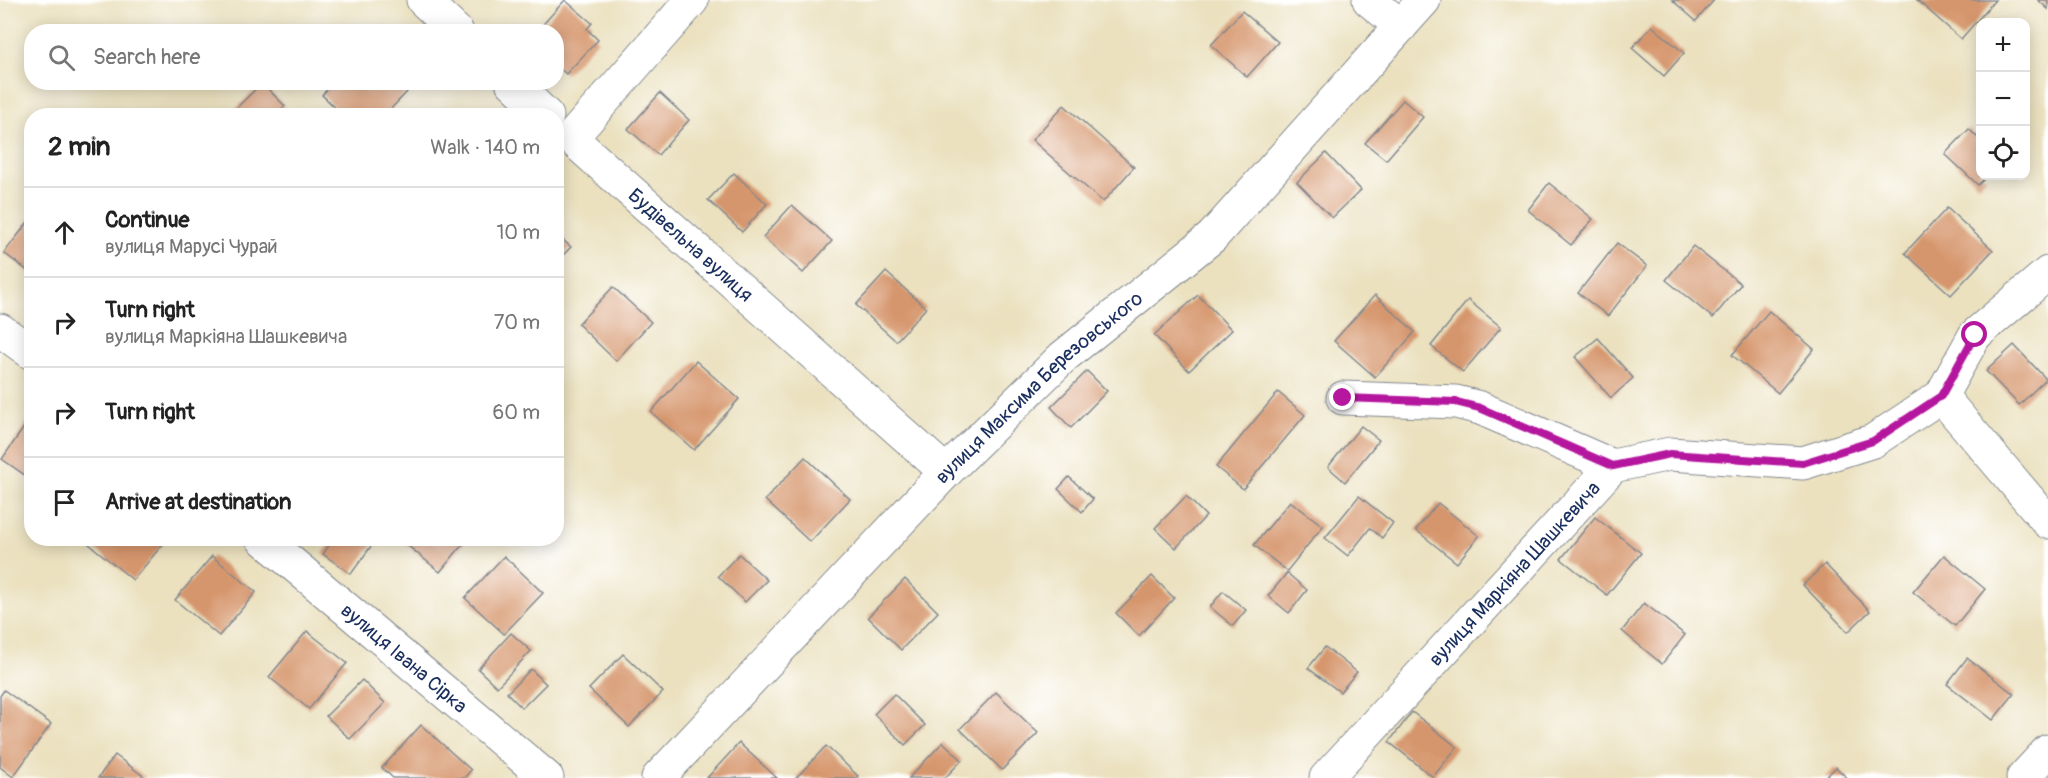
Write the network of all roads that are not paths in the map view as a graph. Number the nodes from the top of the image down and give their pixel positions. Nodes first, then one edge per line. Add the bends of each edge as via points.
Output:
1 (423, 0) edge
2 (692, 0) edge
3 (1369, 0) edge
4 (1424, 0) edge
5 (448, 24) edge
6 (1401, 26) junction
7 (520, 90) edge
8 (539, 108) edge
9 (564, 131) edge
10 (2048, 273) edge
11 (0, 330) edge
12 (24, 347) edge
13 (1941, 396) junction
14 (1343, 398) dead end
15 (1613, 466) junction
16 (946, 472) junction
17 (2048, 522) edge
18 (272, 546) edge
19 (2048, 751) edge
20 (547, 778) edge
21 (658, 778) edge
22 (1326, 778) edge
23 (2023, 778) edge

1 - 5 street
2 - 9 street, Будівельна вулиця
3 - 6 street
4 - 6 street, вулиця Максима Березовського
6 - 16 street, вулиця Максима Березовського via 1212,237 1064,357
7 - 8 street
9 - 16 street, Будівельна вулиця
10 - 13 street via 1975,335
11 - 12 street
13 - 15 street, вулиця Маркіяна Шашкевича via 1873,441 1803,463 1670,454
13 - 17 street
14 - 15 street via 1456,402 1480,408
15 - 22 street, вулиця Маркіяна Шашкевича
16 - 21 street, вулиця Максима Березовського
18 - 20 street, вулиця Івана Сірка
19 - 23 street

